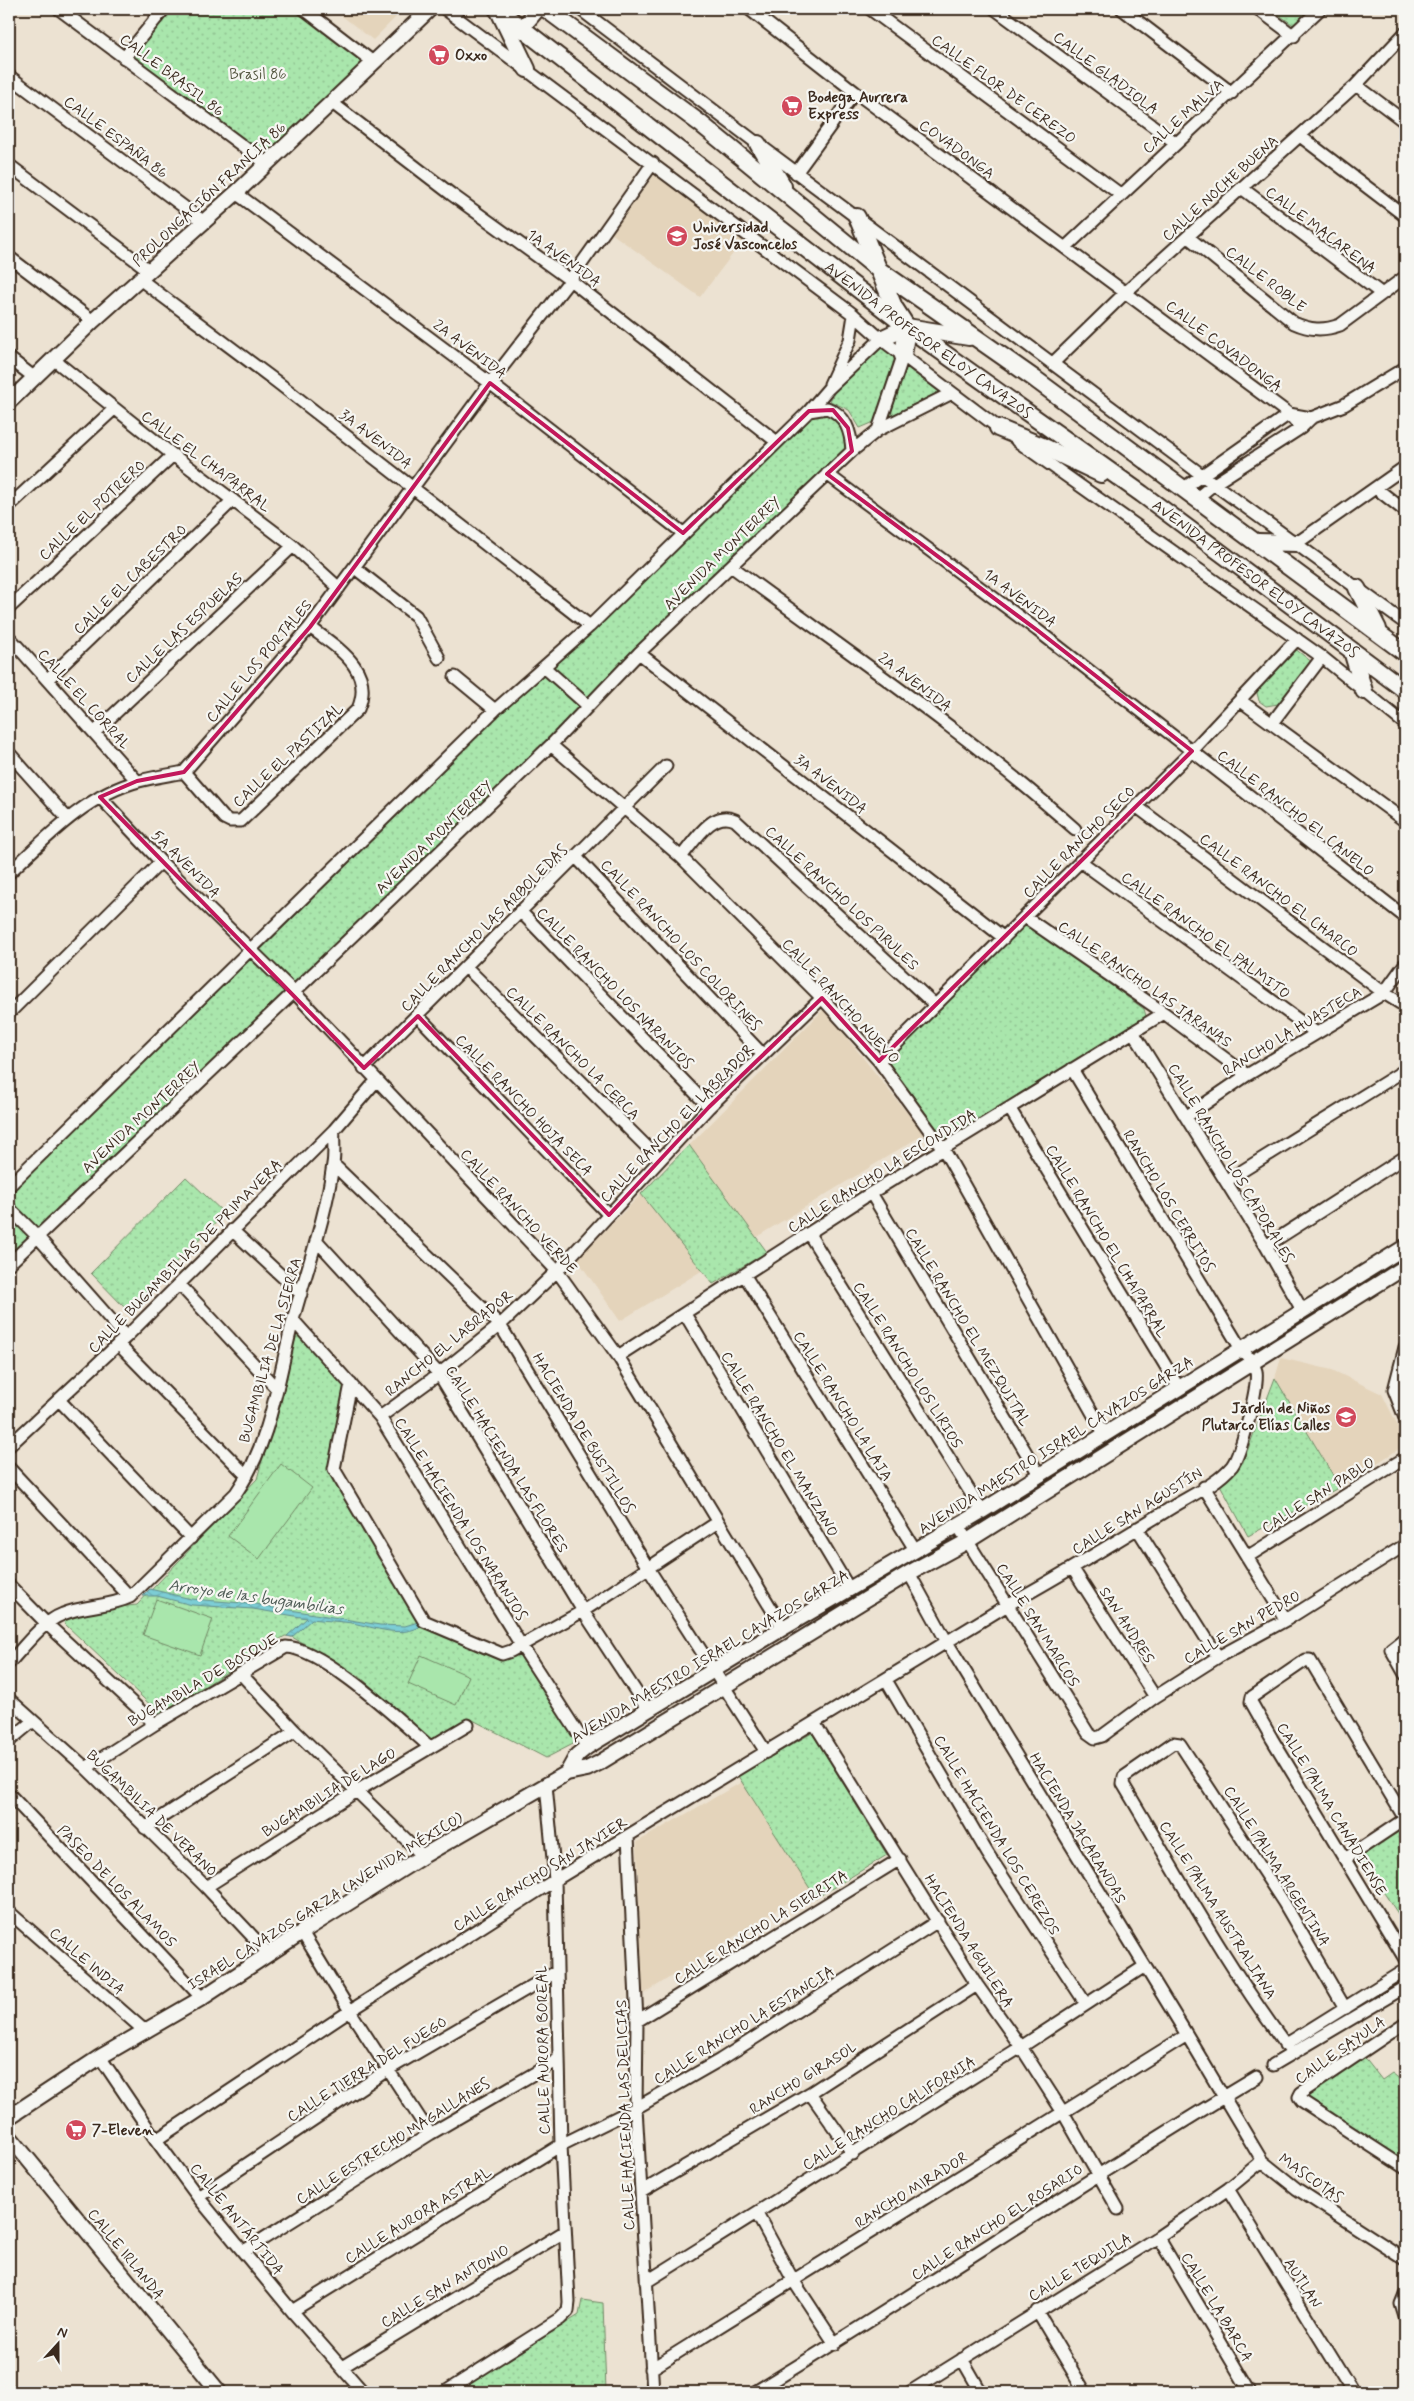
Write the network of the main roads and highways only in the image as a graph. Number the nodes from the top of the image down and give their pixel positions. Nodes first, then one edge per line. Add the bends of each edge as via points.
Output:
1 (499, 9) edge
2 (546, 9) edge
3 (527, 69) road end
4 (758, 144) road end
5 (790, 196) junction
6 (857, 217) road end
7 (878, 270) junction
8 (907, 327) junction
9 (881, 339) road end
10 (983, 343) junction
11 (903, 356) road end
12 (998, 428) road end
13 (1142, 494) junction
14 (1258, 542) junction
15 (1297, 543) road end
16 (1357, 588) road end
17 (1380, 634) junction
18 (1352, 651) junction
19 (1405, 653) edge
20 (1367, 662) junction
21 (1405, 690) edge
22 (1364, 691) road end
23 (1405, 699) edge

1 - 3 main road
1 - 8 main road, AVENIDA PROFESOR ELOY CAVAZOS
2 - 5 main road, AVENIDA PROFESOR ELOY CAVAZOS via 701,124
4 - 5 main road
5 - 7 main road, AVENIDA PROFESOR ELOY CAVAZOS
6 - 7 main road
7 - 8 main road via 894,307
7 - 10 main road, AVENIDA PROFESOR ELOY CAVAZOS
8 - 9 main road
8 - 10 main road via 955,334
8 - 11 main road
8 - 13 main road, AVENIDA PROFESOR ELOY CAVAZOS
10 - 14 main road, AVENIDA PROFESOR ELOY CAVAZOS
12 - 13 main road
13 - 18 main road, AVENIDA PROFESOR ELOY CAVAZOS
14 - 15 main road
14 - 17 main road, AVENIDA PROFESOR ELOY CAVAZOS
16 - 17 main road
17 - 19 main road, AVENIDA PROFESOR ELOY CAVAZOS
18 - 20 main road, AVENIDA PROFESOR ELOY CAVAZOS
18 - 22 main road
20 - 21 main road, AVENIDA PROFESOR ELOY CAVAZOS
20 - 23 main road, AVENIDA PROFESOR ELOY CAVAZOS

